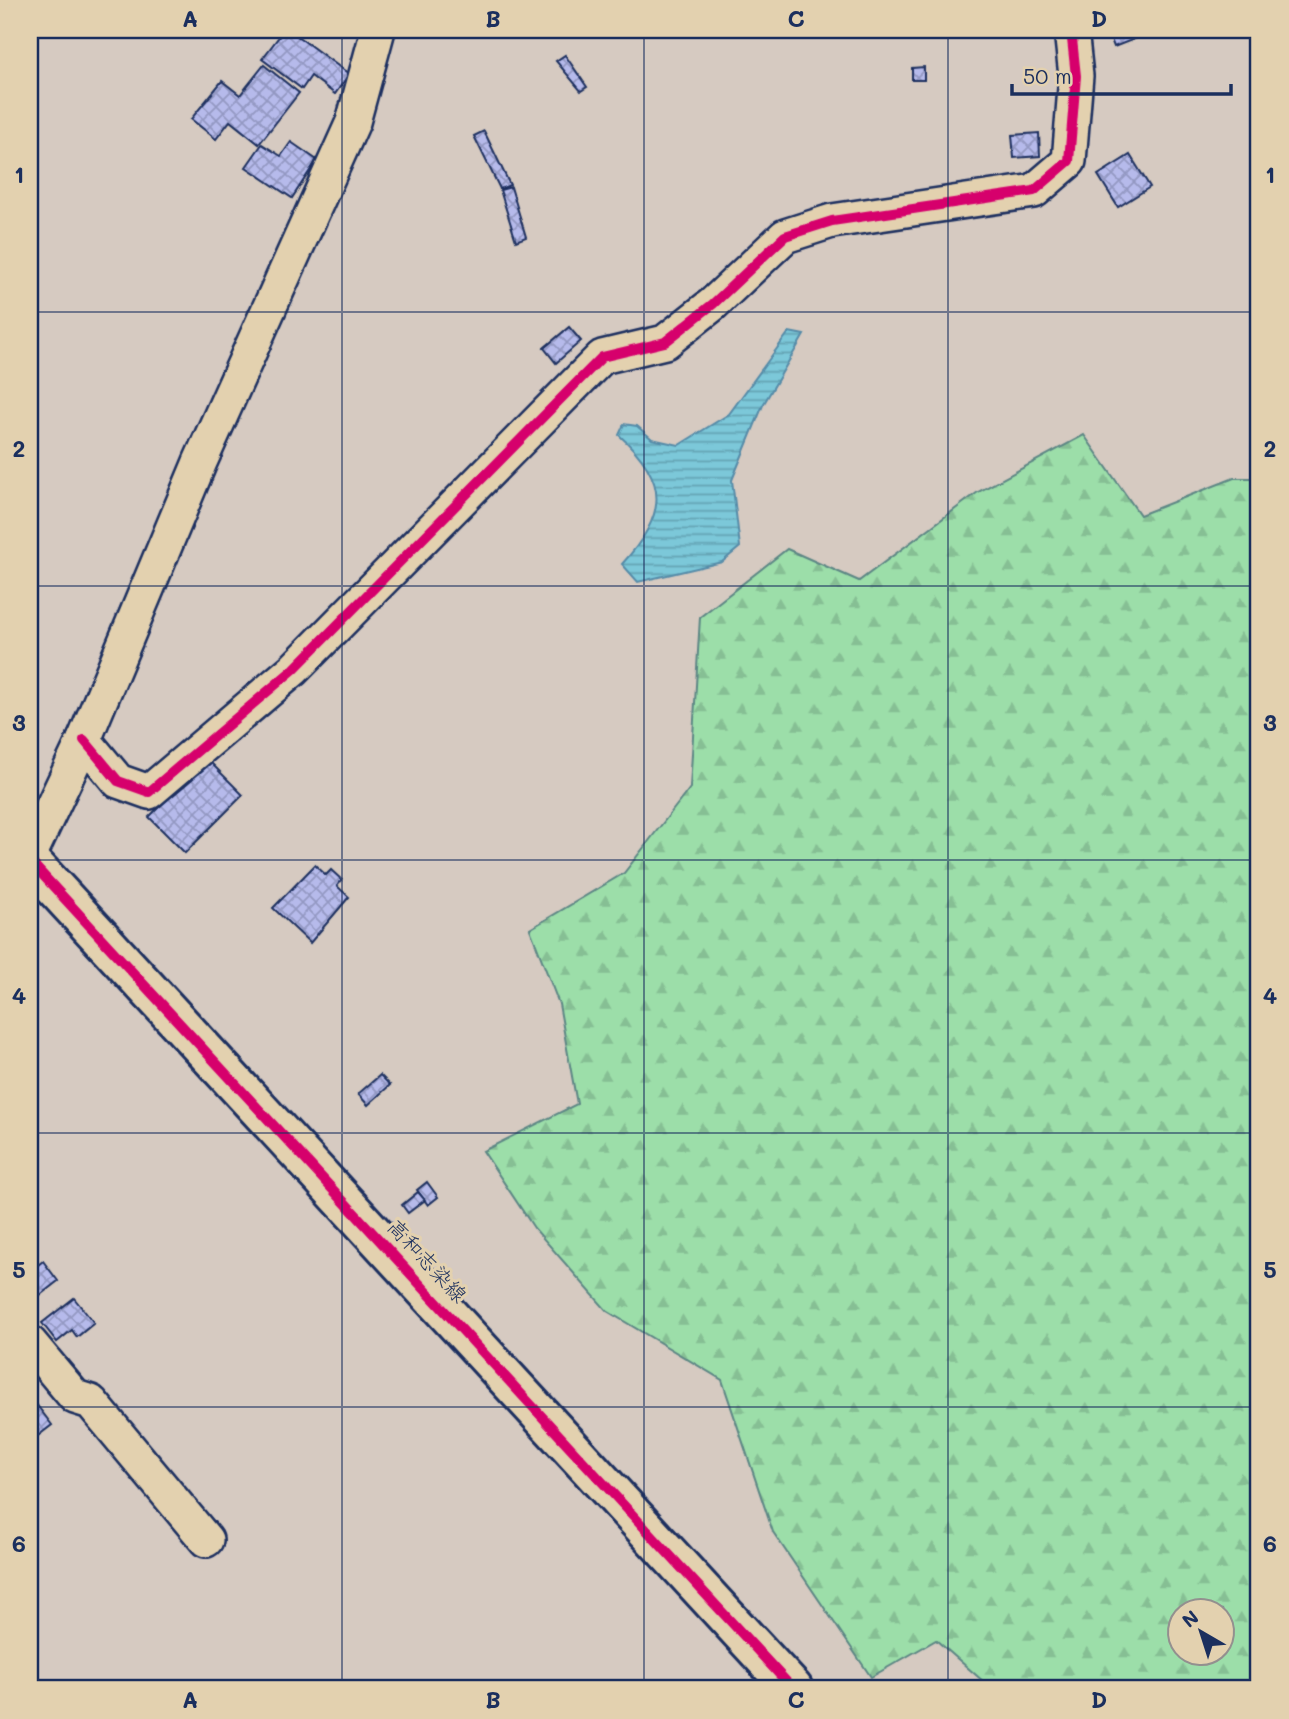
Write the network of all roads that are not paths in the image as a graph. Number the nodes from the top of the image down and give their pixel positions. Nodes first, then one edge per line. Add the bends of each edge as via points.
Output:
1 (377, 30) edge
2 (1071, 30) edge
3 (84, 740) junction
4 (30, 854) edge
5 (30, 861) edge
6 (36, 1365) edge
7 (206, 1540) dead end
8 (793, 1689) edge

1 - 3 street via 353,122 200,462
2 - 3 street via 1076,76 1069,161 1034,191 832,221 786,236 665,342 602,357 295,669 149,792 118,781
3 - 4 street
5 - 8 street, 高和志染線
6 - 7 street via 75,1397 91,1402

